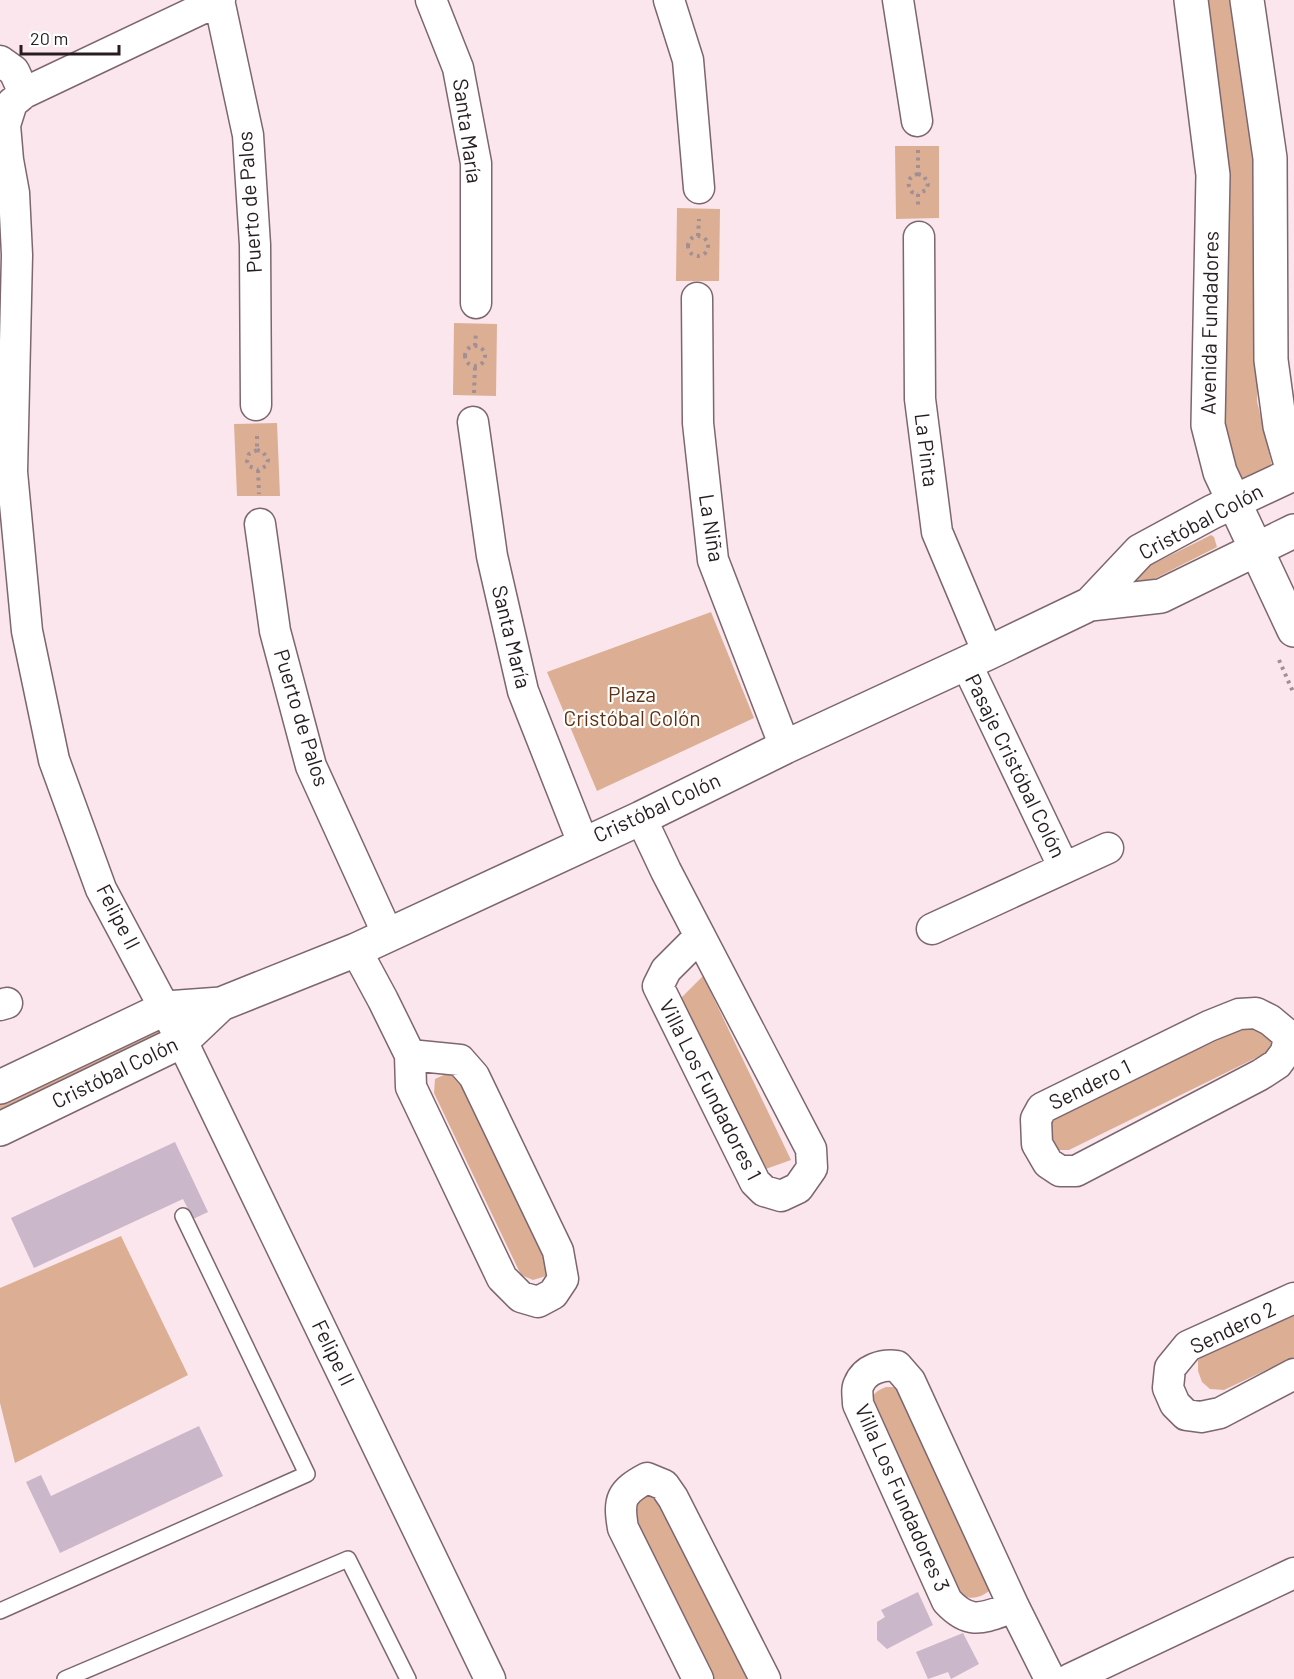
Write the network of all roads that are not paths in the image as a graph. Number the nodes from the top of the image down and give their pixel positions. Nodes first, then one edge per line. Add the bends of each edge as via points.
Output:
1 (219, 0) edge
2 (431, 0) edge
3 (669, 0) edge
4 (898, 0) edge
5 (1191, 0) edge
6 (1248, 0) edge
7 (0, 61) edge
8 (24, 93) junction
9 (917, 121) dead end
10 (699, 188) dead end
11 (919, 237) dead end
12 (698, 298) dead end
13 (476, 303) dead end
14 (256, 405) dead end
15 (473, 422) dead end
16 (1294, 475) edge
17 (1233, 502) junction
18 (260, 524) dead end
19 (1294, 531) edge
20 (1255, 550) junction
21 (1090, 604) junction
22 (1294, 630) edge
23 (977, 658) junction
24 (785, 747) junction
25 (641, 818) junction
26 (583, 843) junction
27 (1108, 848) dead end
28 (1064, 868) junction
29 (932, 929) dead end
30 (388, 935) junction
31 (700, 936) junction
32 (356, 950) junction
33 (221, 1004) junction
34 (166, 1008) junction
35 (1291, 1035) edge
36 (182, 1041) junction
37 (410, 1055) junction
38 (0, 1088) edge
39 (0, 1129) edge
40 (183, 1216) dead end
41 (1294, 1298) edge
42 (1294, 1374) edge
43 (1294, 1573) edge
44 (1014, 1607) junction
45 (0, 1611) edge
46 (65, 1679) edge
47 (408, 1679) edge
48 (490, 1679) edge
49 (698, 1679) edge
50 (765, 1679) edge
51 (1050, 1679) edge
52 (1070, 1679) edge

1 - 8 street
1 - 14 street, Puerto de Palos via 248,135 255,244
2 - 13 street, Santa María via 458,68 476,163
3 - 10 street via 688,60
4 - 9 street
5 - 17 street, Avenida Fundadores via 1213,175 1208,425 1220,472
6 - 16 street via 1270,158 1272,360 1280,426
7 - 8 street via 14,71
8 - 34 street, Felipe II via 12,103 5,125 17,255 12,472 27,631 54,760 101,889
11 - 23 street, La Pinta via 920,399 937,532
12 - 24 street, La Niña via 698,423 713,560
15 - 26 street, Santa María via 492,556 523,692
16 - 17 street, Cristóbal Colón
17 - 20 street, Avenida Fundadores
17 - 21 street, Cristóbal Colón via 1140,550
18 - 30 street, Puerto de Palos via 274,631 311,766
19 - 20 street, Cristóbal Colón
20 - 21 street, Cristóbal Colón via 1161,596
20 - 22 street, Avenida Fundadores
21 - 23 street, Cristóbal Colón
23 - 24 street, Cristóbal Colón
23 - 28 street, Pasaje Cristóbal Colón
24 - 25 street, Cristóbal Colón
25 - 26 street, Cristóbal Colón
25 - 31 street, Villa Los Fundadores 1
26 - 30 street, Cristóbal Colón
27 - 28 street, Pasaje Cristóbal Colón
28 - 29 street, Pasaje Cristóbal Colón
30 - 32 street, Cristóbal Colón
31 - 31 street, Villa Los Fundadores 1 via 666,970 658,986 755,1182 764,1191 781,1196 798,1188 812,1168 811,1149
32 - 33 street, Cristóbal Colón
32 - 37 street
33 - 34 street, Cristóbal Colón
33 - 36 street, Cristóbal Colón
34 - 36 street, Felipe II
34 - 38 street, Cristóbal Colón
35 - 35 street, Sendero 1 via 1256,1013 1239,1014 1209,1026 1042,1108 1036,1119 1037,1144 1048,1163 1060,1171 1076,1171 1268,1070 1286,1052
36 - 39 street, Cristóbal Colón
36 - 48 street, Felipe II
37 - 37 street via 411,1087 502,1278 521,1297 538,1302 553,1294 563,1279 558,1251 474,1076 460,1060
40 - 45 lane via 307,1474
41 - 42 street, Sendero 2 via 1188,1347 1170,1368 1168,1388 1175,1404 1186,1415 1201,1417 1220,1413
43 - 52 street
44 - 44 street, Villa Los Fundadores 3 via 910,1381 897,1366 886,1364 865,1374 858,1386 858,1404 947,1601 969,1617 984,1617
44 - 51 street, Villa Los Fundadores 3
46 - 47 lane via 348,1559
49 - 50 street via 623,1528 623,1498 630,1487 647,1478 664,1485 673,1498

